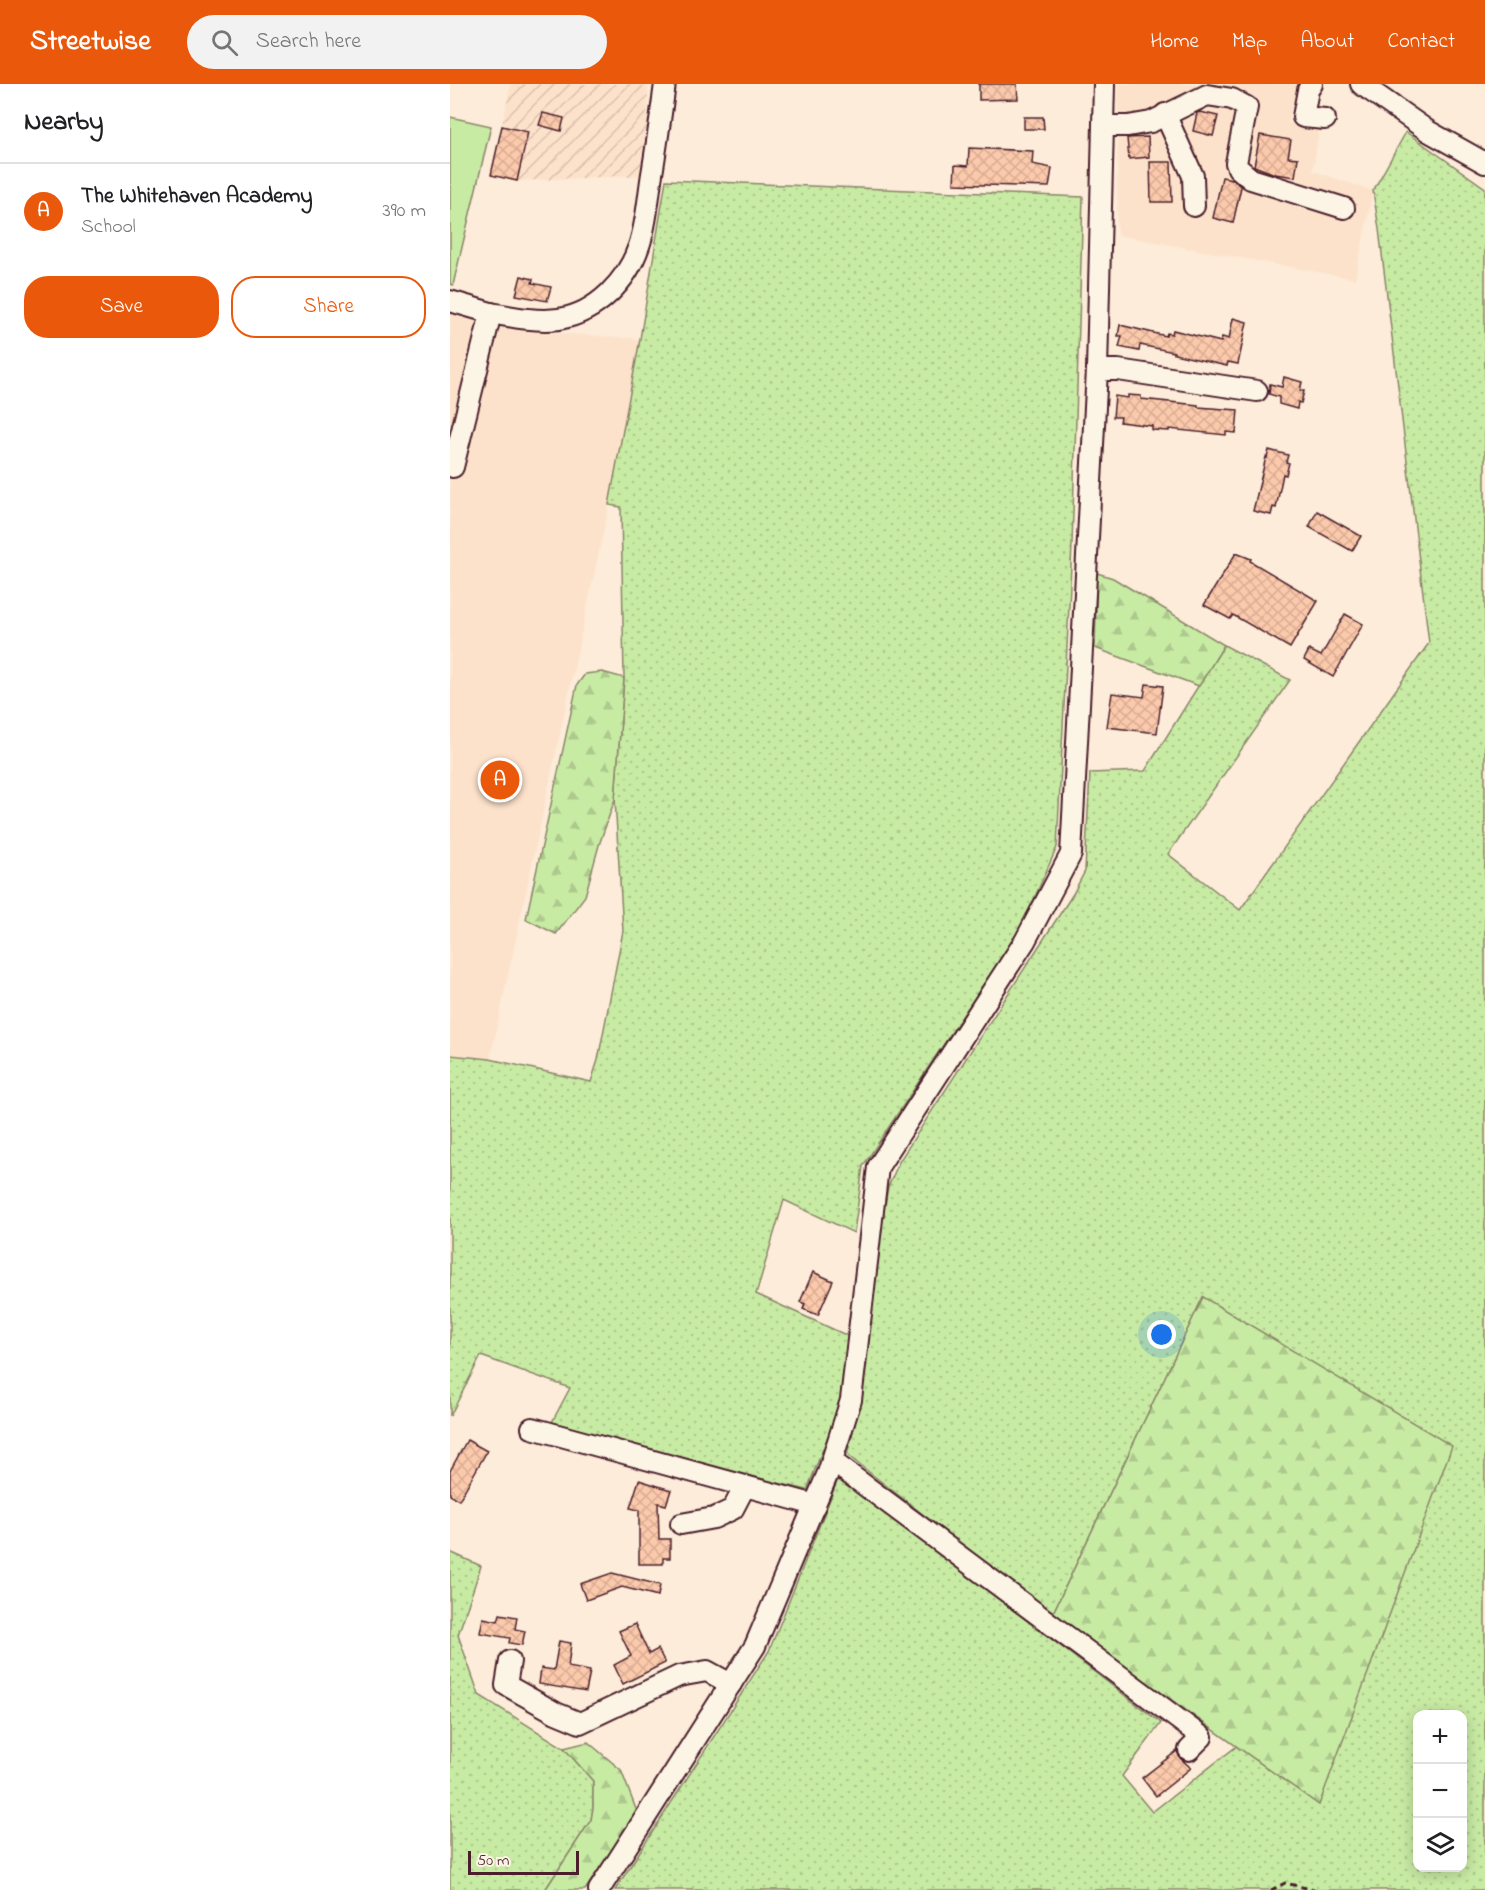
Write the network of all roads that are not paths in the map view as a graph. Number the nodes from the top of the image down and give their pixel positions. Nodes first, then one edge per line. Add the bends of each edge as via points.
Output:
1 (665, 84) edge
2 (1104, 84) edge
3 (1312, 84) edge
4 (1361, 84) edge
5 (1165, 114) junction
6 (1325, 119) dead end
7 (1102, 126) junction
8 (1485, 163) edge
9 (1194, 206) dead end
10 (1344, 208) dead end
11 (450, 301) edge
12 (491, 313) junction
13 (1097, 370) junction
14 (1257, 391) dead end
15 (453, 466) dead end
16 (532, 1428) dead end
17 (832, 1461) junction
18 (745, 1486) junction
19 (815, 1505) junction
20 (681, 1524) dead end
21 (510, 1661) dead end
22 (731, 1684) junction
23 (1189, 1750) dead end
24 (599, 1890) edge

1 - 12 street via 645,223 639,247 618,284 591,308 567,317 538,319
2 - 7 street
3 - 6 street via 1303,117
4 - 8 street via 1428,132
5 - 7 street via 1140,125
5 - 9 street via 1193,176
5 - 10 street via 1207,95 1232,99 1247,107 1238,168 1251,179
7 - 13 street
11 - 12 street
12 - 15 street
13 - 14 street
13 - 17 street via 1071,854 1025,941 878,1167 851,1400
16 - 18 street
17 - 19 street
17 - 23 street via 1202,1737
18 - 19 street
18 - 20 street via 733,1509 714,1518
19 - 22 street via 755,1646
21 - 22 street via 506,1685 580,1723 679,1676 707,1671
22 - 24 street

